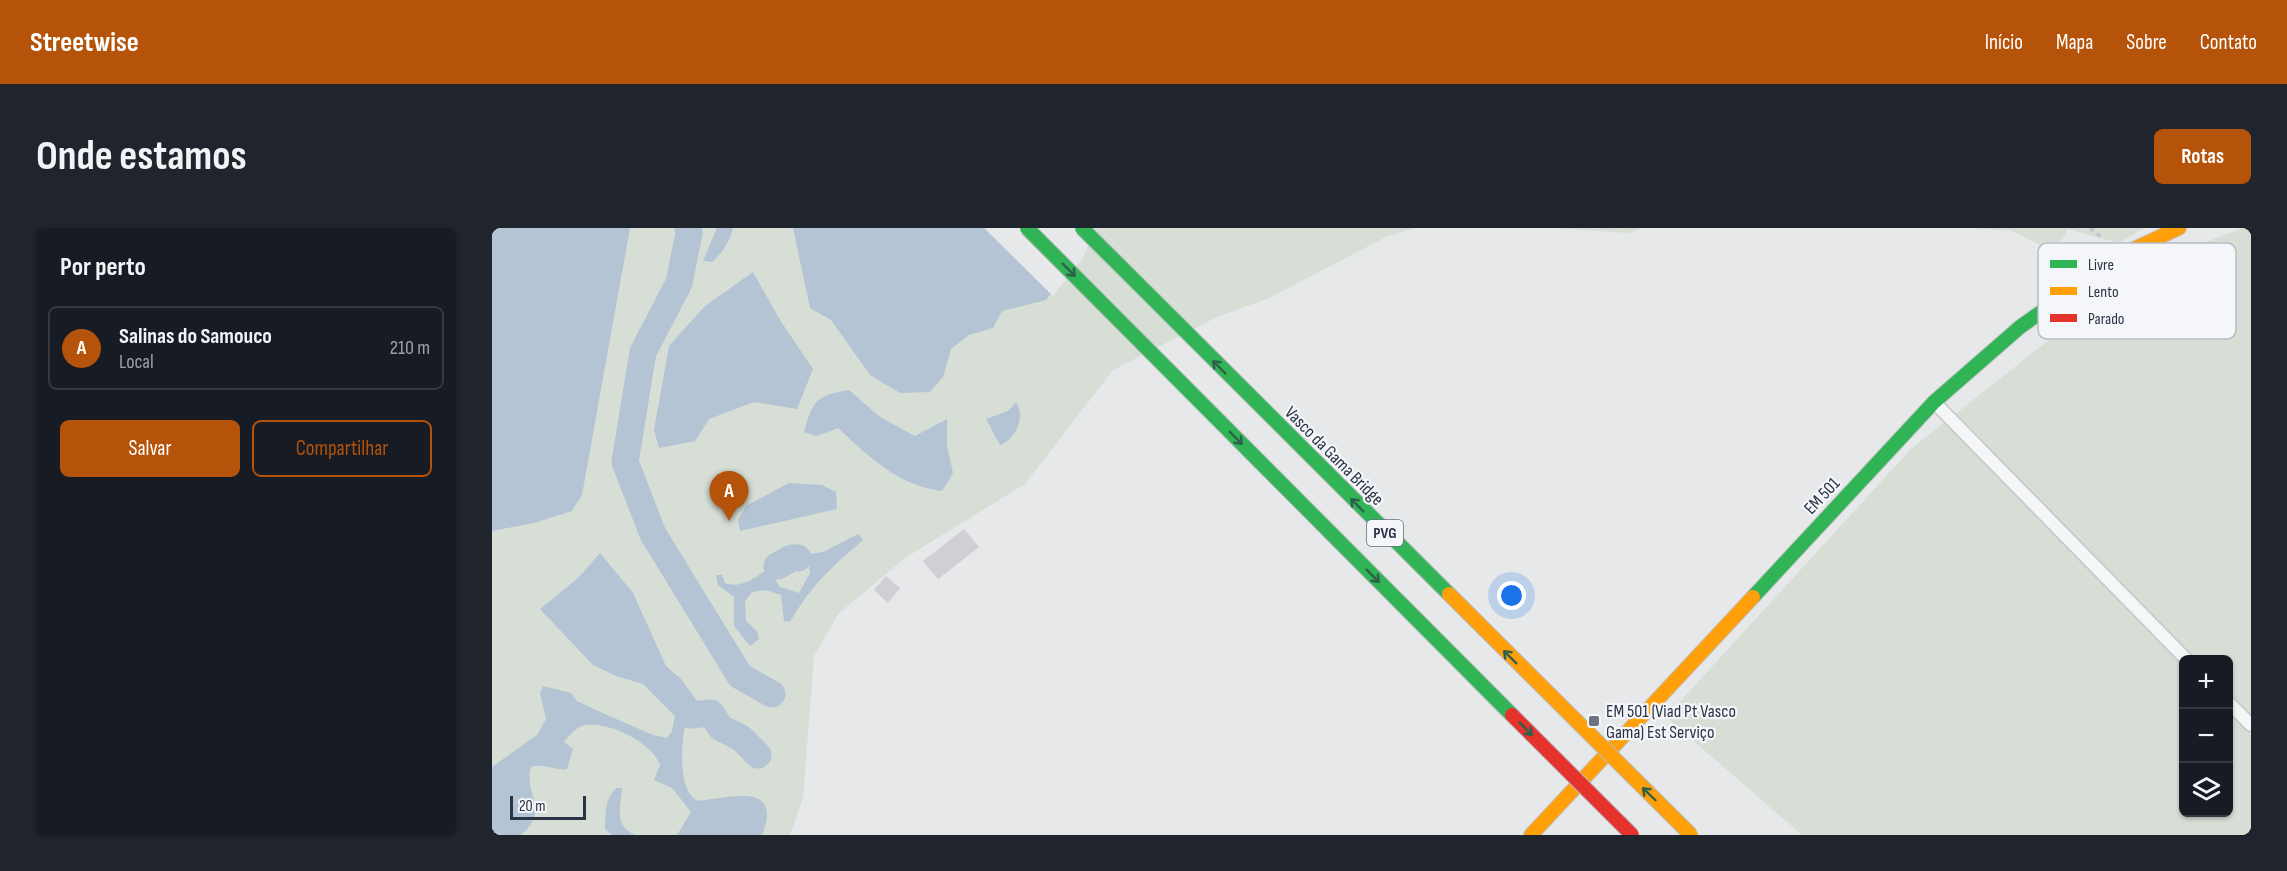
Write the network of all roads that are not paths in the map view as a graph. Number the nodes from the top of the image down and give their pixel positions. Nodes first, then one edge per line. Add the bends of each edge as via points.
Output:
1 (1028, 228) edge
2 (1082, 228) edge
3 (2179, 228) edge
4 (2147, 243) edge
5 (2038, 314) edge
6 (1934, 402) junction
7 (2181, 655) edge
8 (2233, 706) edge
9 (2251, 725) edge
10 (1531, 835) edge
11 (1632, 835) edge
12 (1691, 835) edge

1 -> 11 main road, PVG, bridge
12 -> 2 main road, Vasco da Gama Bridge / PVG, bridge
3 - 4 main road, EM 501 / EM 501
5 - 6 main road, EM 501 / EM 501
6 - 7 lane
6 - 10 main road, EM 501 / EM 501
8 - 9 lane

